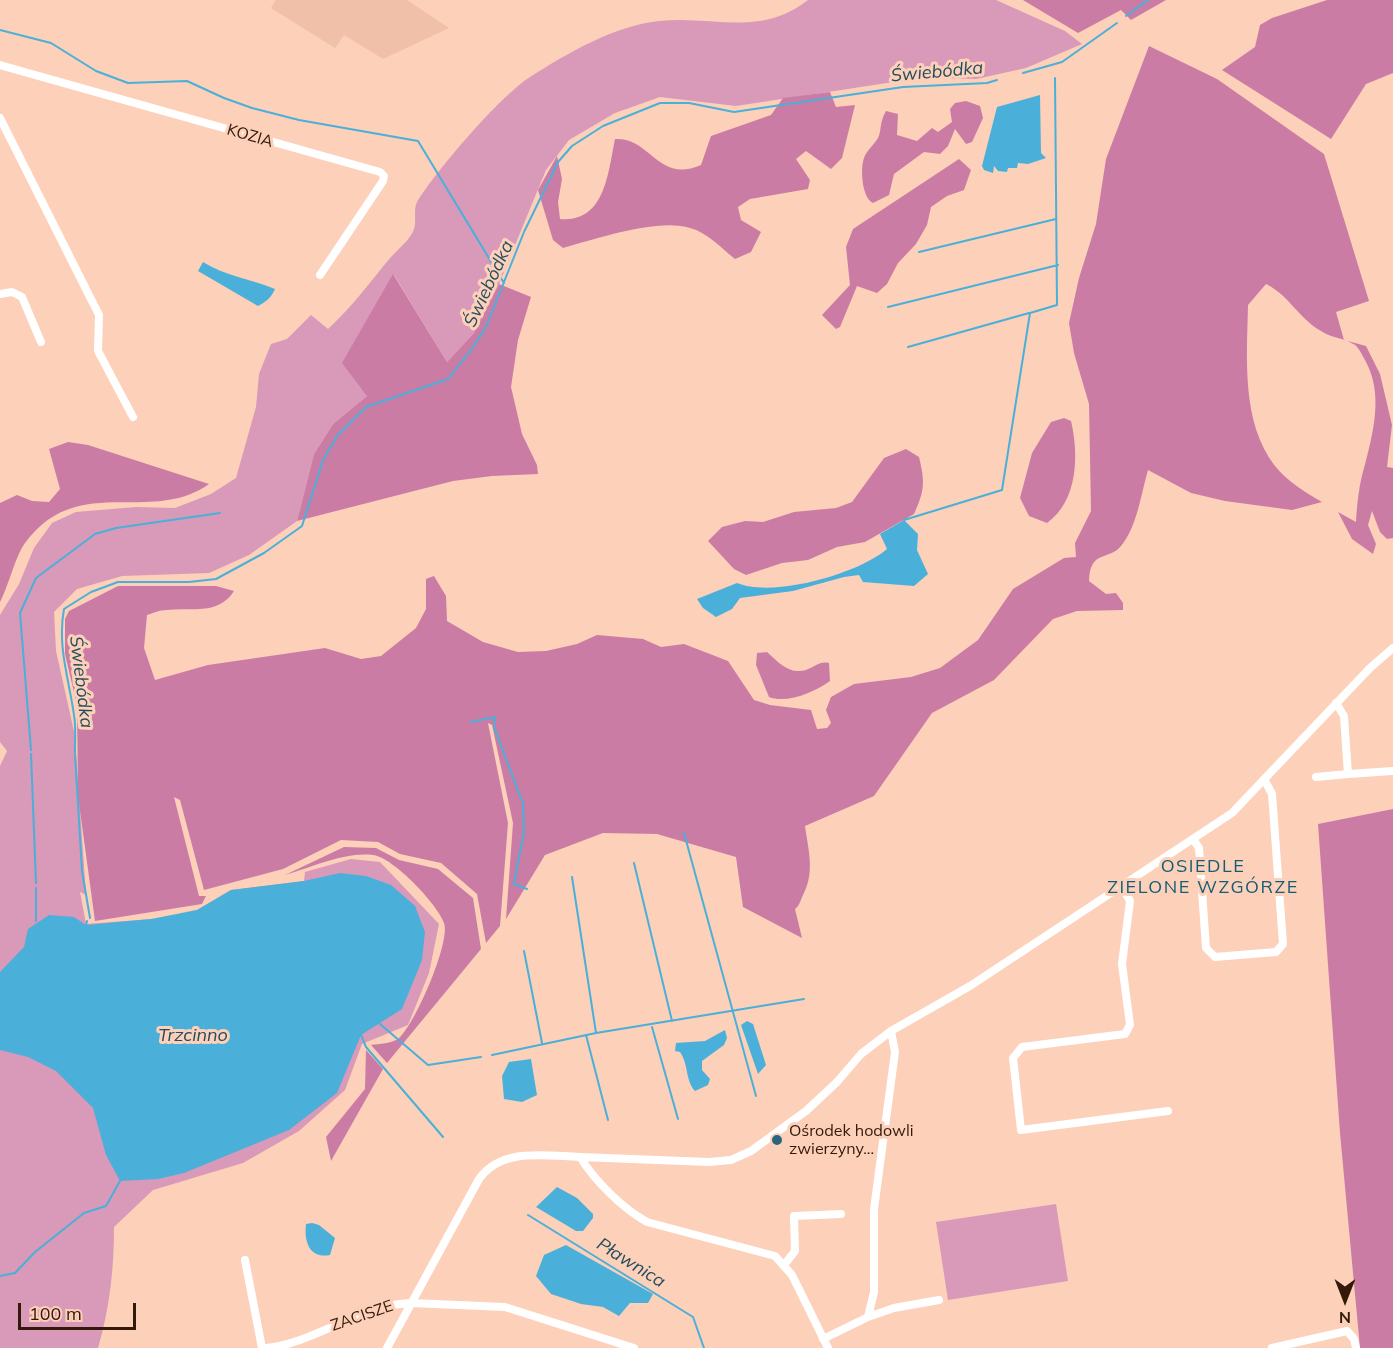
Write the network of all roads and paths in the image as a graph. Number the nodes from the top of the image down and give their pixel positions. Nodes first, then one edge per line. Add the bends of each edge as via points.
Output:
1 (0, 64) edge
2 (0, 118) edge
3 (320, 275) dead end
4 (0, 294) edge
5 (41, 342) dead end
6 (133, 417) dead end
7 (1392, 650) edge
8 (1336, 703) junction
9 (1393, 771) edge
10 (1348, 774) junction
11 (1316, 777) dead end
12 (1264, 779) junction
13 (1193, 839) junction
14 (1122, 887) junction
15 (891, 1030) junction
16 (1168, 1111) dead end
17 (580, 1157) junction
18 (841, 1214) dead end
19 (245, 1260) dead end
20 (784, 1265) junction
21 (939, 1300) dead end
22 (411, 1303) junction
23 (868, 1317) junction
24 (824, 1339) junction
25 (294, 1346) edge
26 (264, 1348) edge
27 (387, 1348) edge
28 (634, 1348) edge
29 (828, 1348) edge
30 (1272, 1348) edge
31 (1356, 1348) edge

1 - 3 street, KOZIA via 381,172 383,181
2 - 6 street via 99,315 98,351
4 - 5 street via 12,292 22,297
7 - 8 street
8 - 10 street via 1344,716
8 - 12 street
9 - 10 street
10 - 11 street
12 - 13 street via 1232,813
12 - 13 street via 1272,794 1283,944 1276,952 1215,957 1206,948 1199,848
13 - 14 street
14 - 15 street via 970,987
14 - 16 street via 1130,902 1122,958 1130,1012 1128,1030 1125,1034 1022,1047 1013,1058 1021,1130
15 - 17 street via 861,1054 806,1111 739,1157 690,1163
15 - 23 street via 895,1052 874,1209 874,1292
17 - 20 street via 609,1190 646,1222 766,1252
17 - 22 street via 512,1156 488,1167
18 - 20 street via 794,1216 795,1251
19 - 26 street
20 - 24 street
21 - 23 street
22 - 25 street, ZACISZE via 396,1303 337,1324
22 - 27 street, ZACISZE
22 - 28 street via 505,1306
23 - 24 street
24 - 29 street
25 - 26 street, ZACISZE
30 - 31 street via 1347,1331

